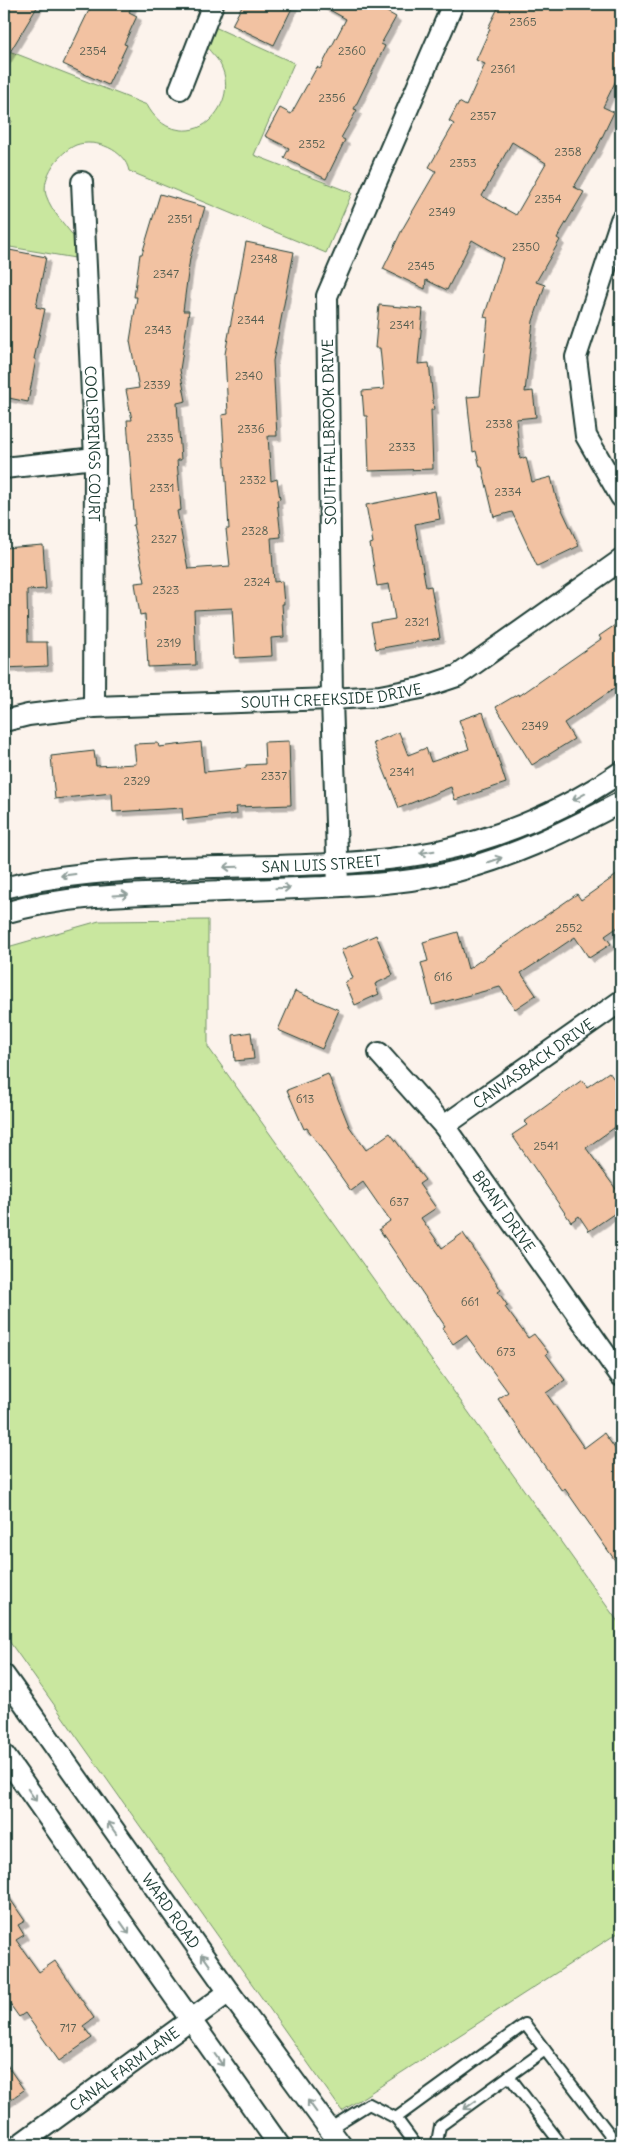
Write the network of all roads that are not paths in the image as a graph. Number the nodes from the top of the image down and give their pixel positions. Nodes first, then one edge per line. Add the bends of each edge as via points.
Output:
1 (213, 4) edge
2 (453, 4) edge
3 (180, 89) dead end
4 (82, 182) dead end
5 (621, 220) edge
6 (95, 458) junction
7 (4, 468) edge
8 (621, 497) edge
9 (621, 560) edge
10 (332, 699) junction
11 (94, 707) junction
12 (4, 721) edge
13 (621, 772) edge
14 (621, 802) edge
15 (337, 862) junction
16 (338, 886) junction
17 (4, 888) edge
18 (4, 913) edge
19 (621, 1001) edge
20 (379, 1053) dead end
21 (444, 1126) junction
22 (621, 1376) edge
23 (4, 1674) edge
24 (4, 1755) edge
25 (229, 1992) junction
26 (190, 2020) junction
27 (545, 2050) junction
28 (509, 2076) junction
29 (396, 2118) junction
30 (335, 2137) edge
31 (19, 2145) edge
32 (279, 2145) edge
33 (416, 2145) edge
34 (439, 2145) edge
35 (551, 2145) edge
36 (618, 2145) edge

1 - 3 street
2 - 10 street, SOUTH FALLBROOK DRIVE via 327,296
4 - 6 street, COOLSPRINGS COURT
5 - 8 street via 576,358 586,436
6 - 7 street
6 - 11 street, COOLSPRINGS COURT
9 - 10 street, SOUTH CREEKSIDE DRIVE via 457,676 396,693
10 - 11 street, SOUTH CREEKSIDE DRIVE
10 - 15 street, SOUTH FALLBROOK DRIVE
11 - 12 street, SOUTH CREEKSIDE DRIVE
13 -> 15 street, SAN LUIS STREET via 556,810 473,842 433,852
16 -> 14 street, SAN LUIS STREET via 439,876 481,865 567,831
15 - 16 street, SOUTH FALLBROOK DRIVE
15 -> 17 street, SAN LUIS STREET via 104,871 65,875
18 -> 16 street, SAN LUIS STREET via 30,905 99,896
19 - 21 street, CANVASBACK DRIVE
20 - 21 street, BRANT DRIVE
21 - 22 street, BRANT DRIVE
25 -> 23 street, WARD ROAD
24 -> 26 street
25 - 26 street, CANAL FARM LANE
30 -> 25 street, WARD ROAD
26 - 31 street, CANAL FARM LANE
26 -> 32 street
27 - 28 lane
27 - 29 lane via 525,2024
27 - 36 lane
28 -> 34 lane via 440,2126
28 - 35 lane via 558,2140
29 - 30 lane via 369,2104
29 - 33 lane

